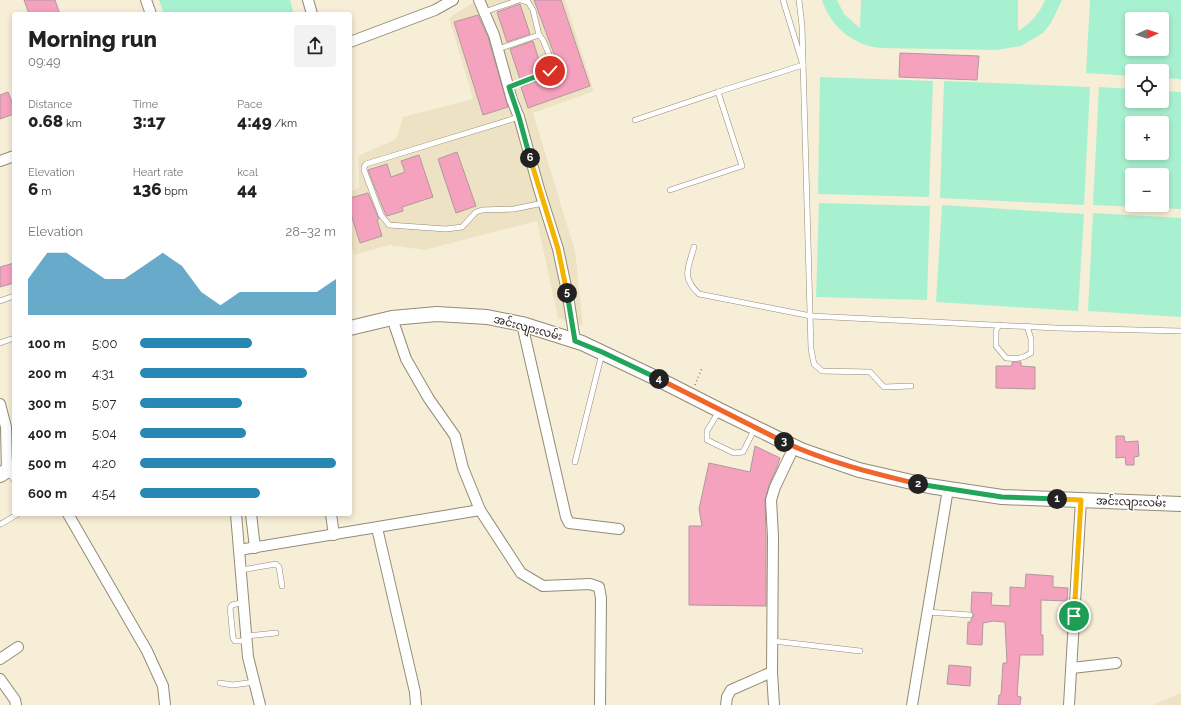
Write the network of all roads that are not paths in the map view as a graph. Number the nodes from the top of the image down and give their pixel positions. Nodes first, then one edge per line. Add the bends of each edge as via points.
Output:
1 (146, 0) edge
2 (308, 0) edge
3 (453, 0) edge
4 (479, 0) edge
5 (520, 0) edge
6 (783, 0) edge
7 (799, 0) edge
8 (150, 12) edge
9 (311, 12) edge
10 (484, 12) junction
11 (539, 35) junction
12 (352, 41) edge
13 (498, 49) junction
14 (802, 65) junction
15 (509, 87) junction
16 (718, 92) junction
17 (519, 117) junction
18 (635, 120) dead end
19 (12, 157) edge
20 (0, 161) edge
21 (670, 190) dead end
22 (543, 203) junction
23 (694, 247) dead end
24 (12, 297) edge
25 (0, 301) edge
26 (811, 316) junction
27 (392, 318) junction
28 (522, 324) junction
29 (999, 325) junction
30 (1027, 326) junction
31 (352, 328) edge
32 (1181, 331) edge
33 (12, 339) edge
34 (575, 341) junction
35 (0, 343) edge
36 (602, 352) junction
37 (911, 386) dead end
38 (0, 404) edge
39 (719, 410) junction
40 (755, 428) junction
41 (794, 446) junction
42 (574, 462) dead end
43 (9, 473) edge
44 (948, 489) junction
45 (1081, 500) junction
46 (1181, 504) edge
47 (480, 510) junction
48 (15, 516) edge
49 (69, 516) edge
50 (236, 516) edge
51 (251, 516) edge
52 (331, 516) edge
53 (1, 524) edge
54 (377, 528) junction
55 (619, 529) dead end
56 (334, 535) junction
57 (254, 548) junction
58 (239, 550) junction
59 (241, 570) junction
60 (282, 586) dead end
61 (927, 612) junction
62 (970, 615) dead end
63 (276, 633) dead end
64 (247, 639) junction
65 (773, 642) junction
66 (18, 647) dead end
67 (860, 651) dead end
68 (0, 659) edge
69 (1116, 663) dead end
70 (1072, 668) junction
71 (772, 672) junction
72 (0, 679) edge
73 (255, 682) junction
74 (220, 683) dead end
75 (16, 705) edge
76 (166, 705) edge
77 (260, 705) edge
78 (416, 705) edge
79 (600, 705) edge
80 (726, 705) edge
81 (774, 705) edge
82 (912, 705) edge
83 (1069, 705) edge

1 - 8 street
2 - 9 street
3 - 12 street via 435,10
4 - 10 street
5 - 10 lane
5 - 11 lane via 528,2 533,10
6 - 14 lane
7 - 14 lane
10 - 13 street
11 - 13 lane
11 - 15 lane via 552,64 550,71
13 - 15 street
14 - 16 lane
14 - 26 lane
15 - 17 street
16 - 18 lane
16 - 21 lane via 742,166
17 - 22 street
17 - 22 lane via 366,164 364,170 381,216 389,225 446,229 462,227 476,212 482,210
19 - 20 street
22 - 34 street via 558,249
23 - 26 lane via 687,276 692,287 700,294
24 - 25 lane
26 - 29 lane
26 - 37 lane via 811,349 814,364 822,371 870,372 884,387
27 - 28 main road, အင်းလျားလမ်း via 450,314 487,317
27 - 31 main road, အင်းလျားလမ်း
27 - 47 street via 406,359 429,399 455,436 463,468
28 - 34 main road, အင်းလျားလမ်း
28 - 55 street via 569,524
29 - 30 lane
29 - 30 lane via 996,331 996,346 1006,358 1024,358 1031,353 1031,339
30 - 32 lane
33 - 35 lane
34 - 36 main road, အင်းလျားလမ်း
36 - 39 main road, အင်းလျားလမ်း
36 - 42 lane
38 - 43 street via 6,427
39 - 40 main road, အင်းလျားလမ်း
39 - 40 lane via 707,431 707,440 734,453 743,452
40 - 41 main road, အင်းလျားလမ်း
41 - 44 main road, အင်းလျားလမ်း via 859,470
41 - 65 street via 771,500
44 - 45 main road, အင်းလျားလမ်း via 1002,497
44 - 61 street
45 - 46 main road, အင်းလျားလမ်း
45 - 70 street
47 - 54 street
47 - 79 street via 521,573 543,586 590,584 599,587
48 - 53 lane
49 - 76 street via 147,651 163,686
50 - 58 street
51 - 57 street
52 - 56 street
54 - 56 street
54 - 78 street
56 - 57 street
57 - 58 street
58 - 59 street
59 - 60 lane via 276,564 280,566
59 - 64 street
61 - 62 lane
61 - 82 street
63 - 64 lane
64 - 73 street via 248,657
65 - 67 lane
65 - 71 street
66 - 68 street
69 - 70 street
70 - 83 street
71 - 80 street via 731,690
71 - 81 street
72 - 75 street
73 - 74 lane via 233,685
73 - 77 street

